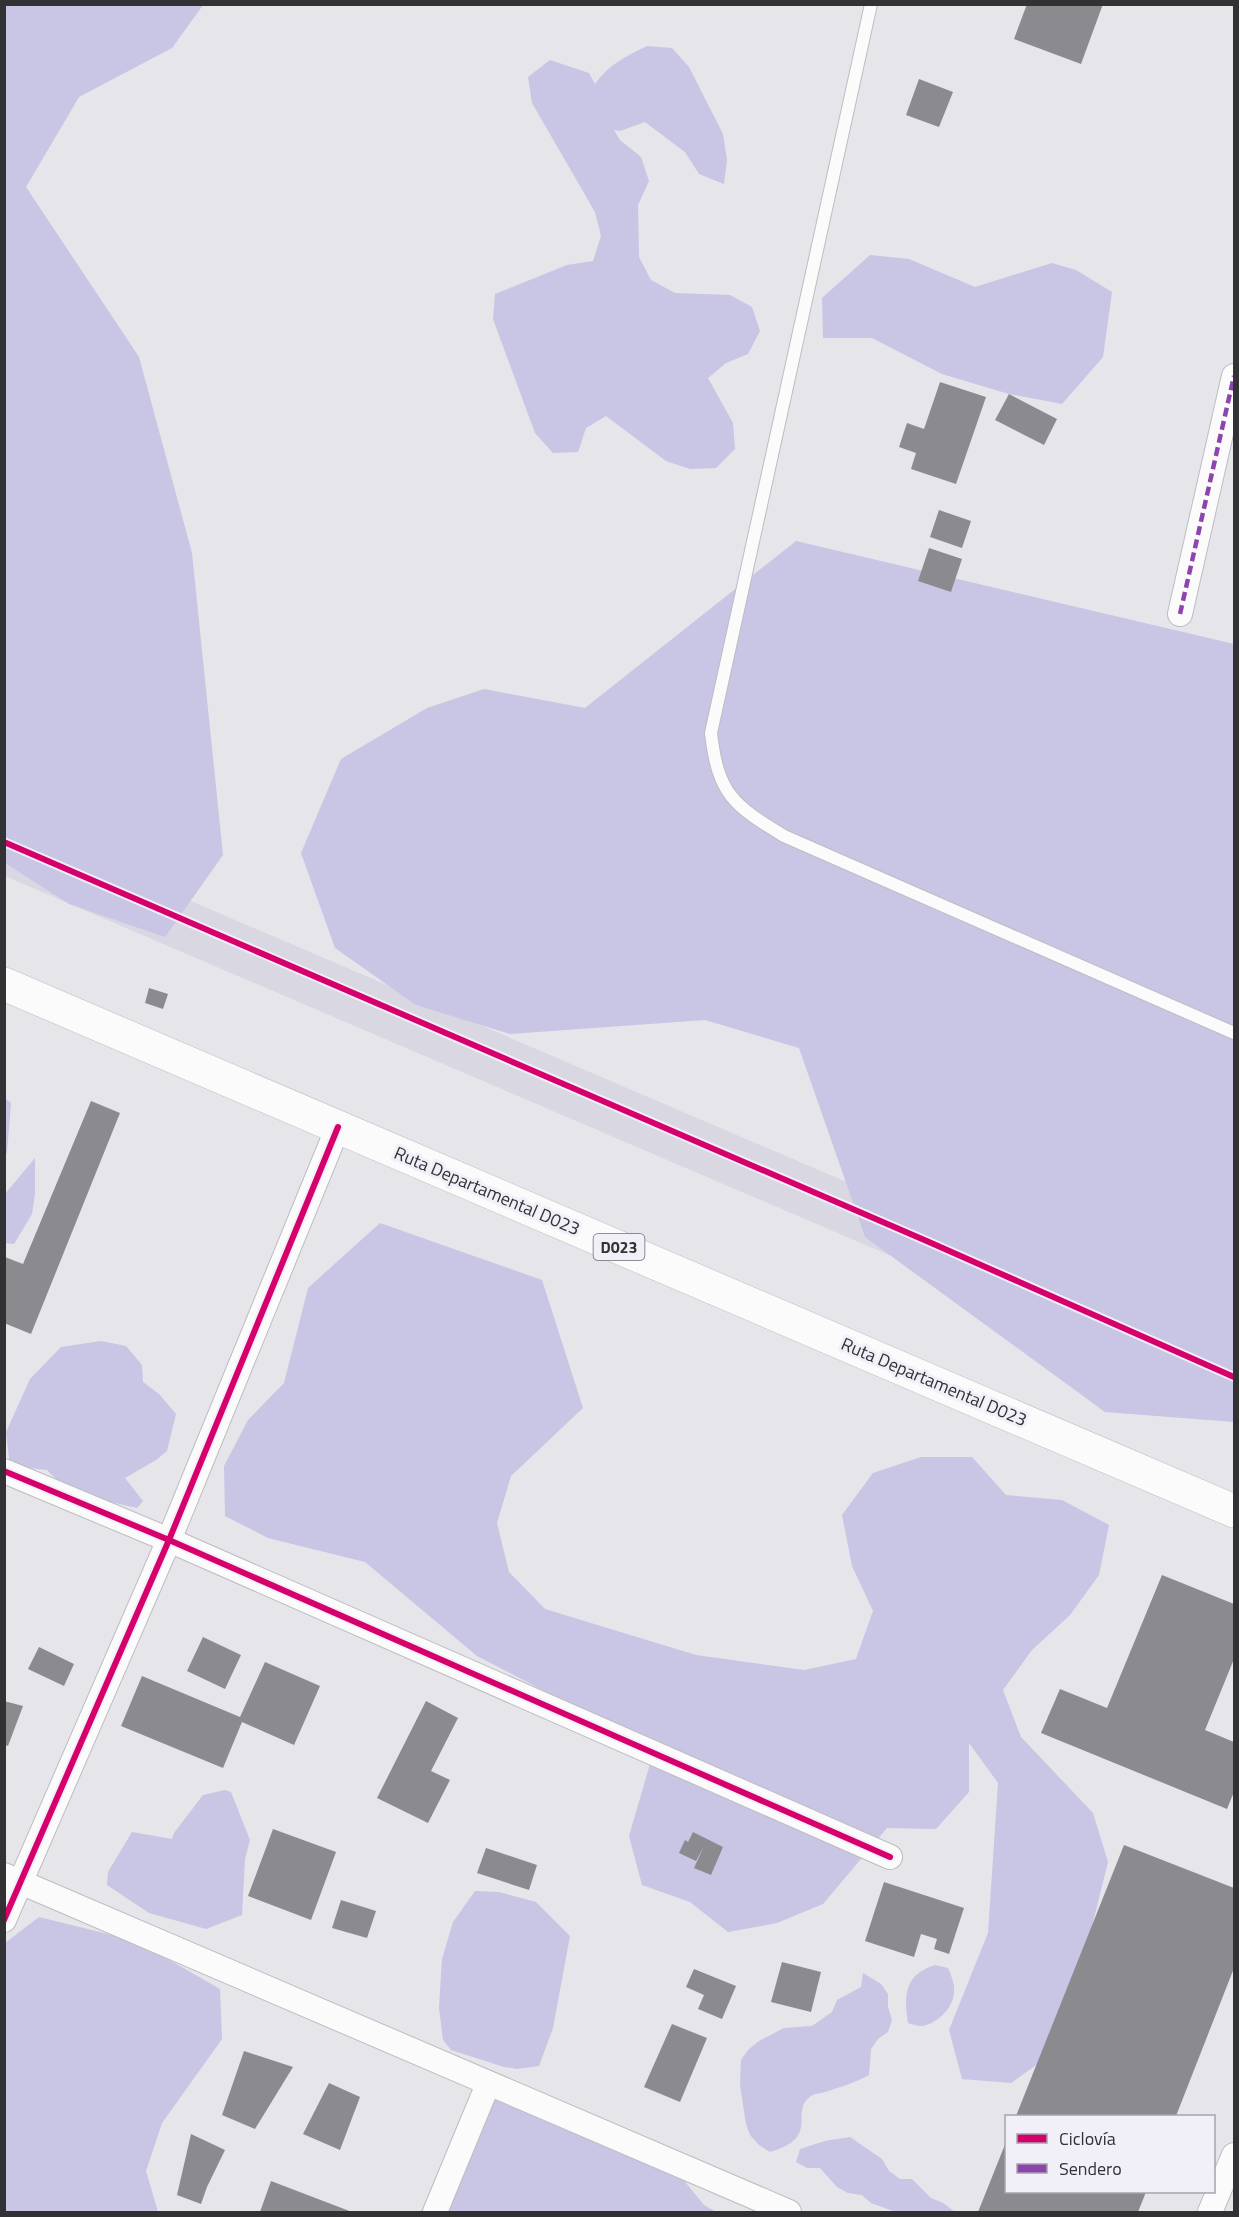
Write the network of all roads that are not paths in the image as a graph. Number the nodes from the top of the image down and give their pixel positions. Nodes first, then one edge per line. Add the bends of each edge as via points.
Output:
1 (871, 4) edge
2 (1234, 376) edge
3 (1180, 614) dead end
4 (4, 984) edge
5 (1234, 1033) edge
6 (338, 1127) junction
7 (4, 1471) edge
8 (1234, 1511) edge
9 (169, 1540) junction
10 (890, 1857) dead end
11 (13, 1878) edge
12 (4, 1920) edge
13 (488, 2084) junction
14 (1234, 2155) edge
15 (435, 2212) edge
16 (789, 2212) edge
17 (1210, 2212) edge

1 - 5 lane via 711,733 721,782 730,797 753,817 784,836
2 - 3 street
4 - 6 main road, Ruta Departamental D023 / D023
6 - 8 main road, Ruta Departamental D023 / D023
6 - 9 street
7 - 9 street
9 - 10 street
9 - 11 street
11 - 12 street
11 - 13 street
13 - 15 street
13 - 16 street
14 - 17 street

